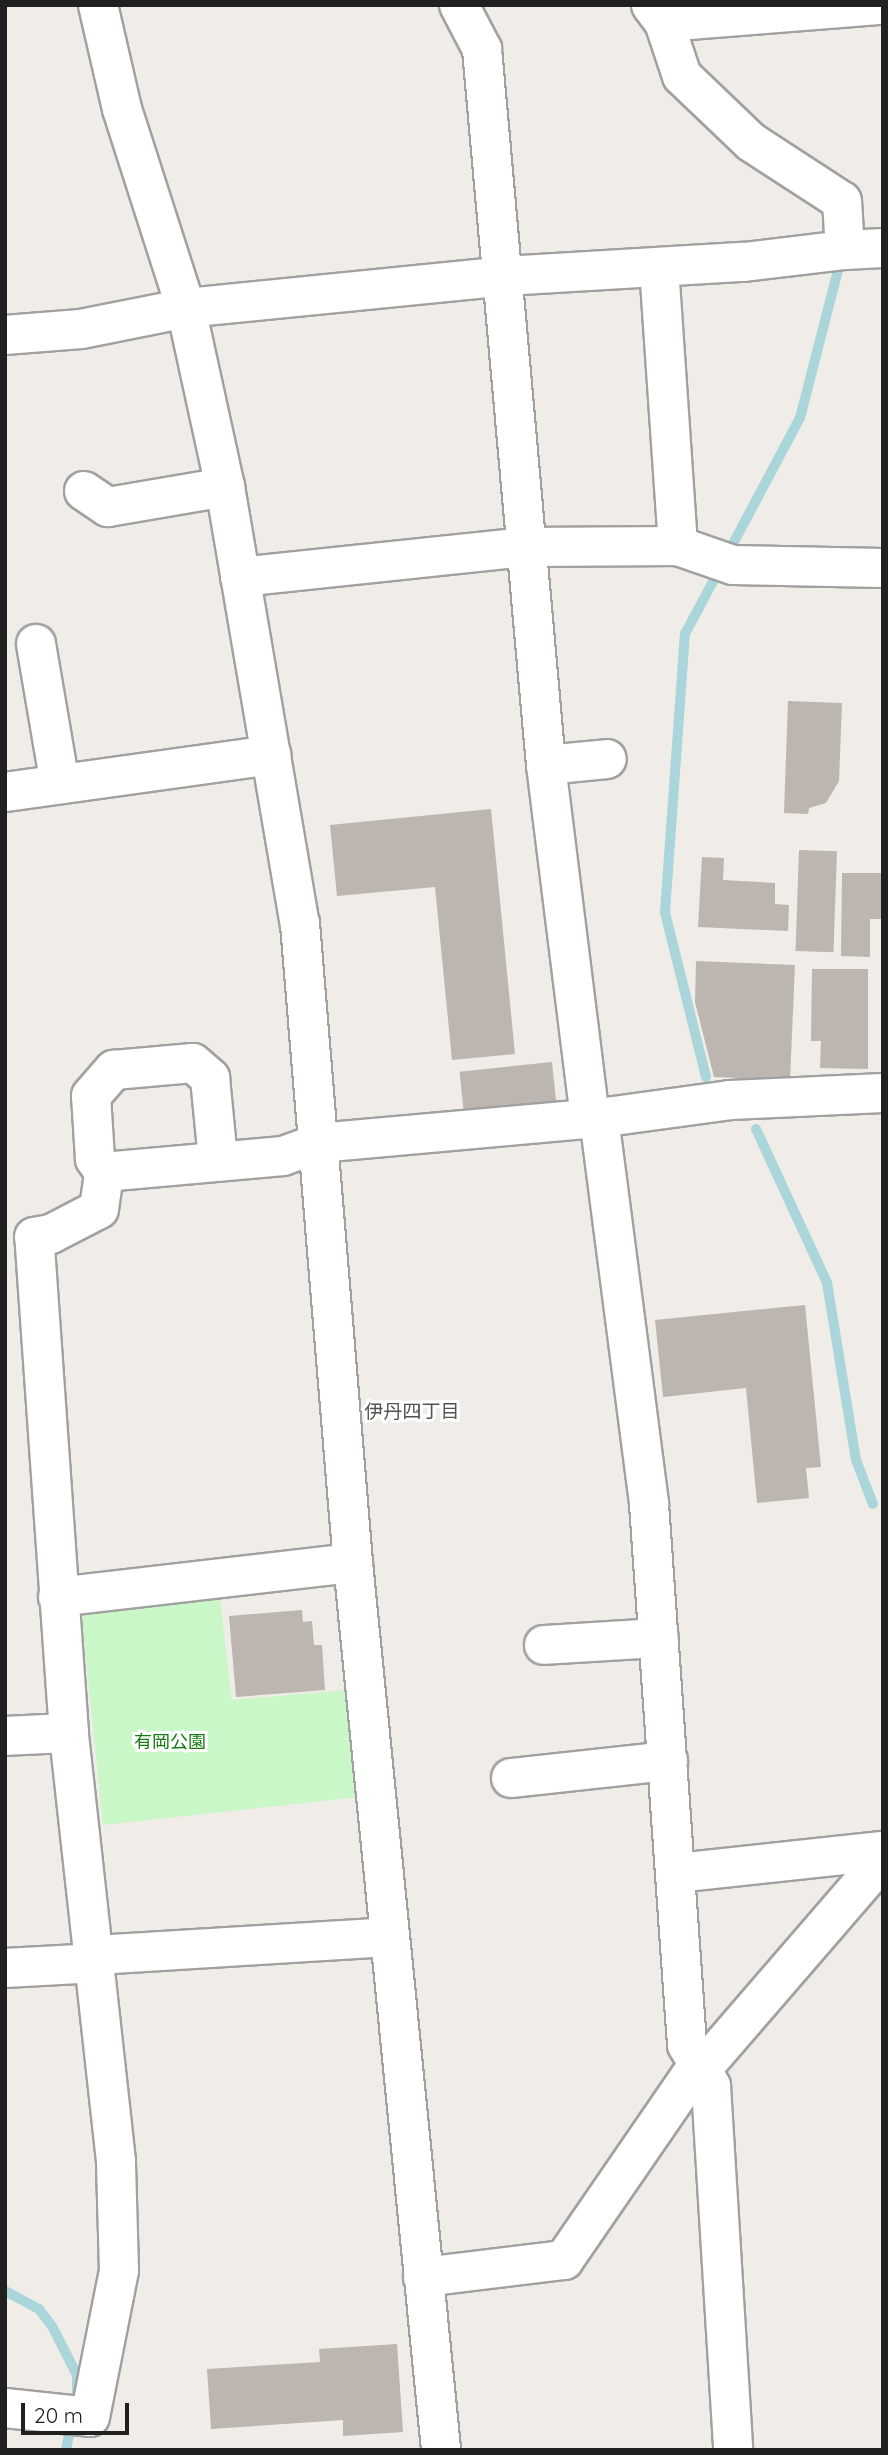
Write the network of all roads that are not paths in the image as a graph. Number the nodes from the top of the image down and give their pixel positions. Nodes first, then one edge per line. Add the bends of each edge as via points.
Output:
1 (98, 5) edge
2 (459, 5) edge
3 (878, 5) edge
4 (657, 13) edge
5 (883, 248) edge
6 (845, 250) junction
7 (659, 267) junction
8 (505, 276) junction
9 (186, 308) junction
10 (5, 335) edge
11 (225, 487) junction
12 (84, 491) dead end
13 (678, 546) junction
14 (526, 547) junction
15 (883, 568) edge
16 (240, 577) junction
17 (36, 645) dead end
18 (271, 755) junction
19 (607, 759) dead end
20 (546, 765) junction
21 (60, 784) junction
22 (5, 792) edge
23 (883, 1093) edge
24 (594, 1118) junction
25 (318, 1143) junction
26 (218, 1159) junction
27 (104, 1172) junction
28 (20, 1235) edge
29 (353, 1563) junction
30 (58, 1597) junction
31 (659, 1638) junction
32 (544, 1646) dead end
33 (69, 1733) junction
34 (5, 1736) edge
35 (668, 1761) junction
36 (511, 1778) dead end
37 (883, 1851) edge
38 (883, 1858) edge
39 (676, 1873) junction
40 (388, 1937) junction
41 (97, 1959) junction
42 (5, 1968) edge
43 (701, 2070) junction
44 (423, 2277) junction
45 (8, 2420) edge
46 (441, 2450) edge
47 (733, 2450) edge

1 - 9 street via 122,109
2 - 8 street via 482,49
3 - 4 street
4 - 6 street via 682,76 751,142 842,201
5 - 6 street
6 - 7 street
7 - 8 street
7 - 13 street
8 - 9 street
8 - 14 street
9 - 10 street via 82,329
9 - 11 street
11 - 12 street via 108,507
11 - 16 street
13 - 14 street
13 - 15 street via 733,565
14 - 16 street
14 - 20 street
16 - 18 street
17 - 21 street
18 - 21 street
18 - 25 street via 300,924
19 - 20 street
20 - 24 street
21 - 22 street
23 - 24 street via 730,1100
24 - 25 street
24 - 31 street via 649,1504
25 - 26 street via 283,1156
25 - 29 street
26 - 27 street
26 - 27 street via 210,1078 192,1063 114,1070 91,1096 95,1159
27 - 28 street via 99,1209 51,1234
28 - 30 street
29 - 30 street
29 - 40 street
30 - 33 street
31 - 32 street
31 - 35 street
33 - 34 street
33 - 41 street
35 - 36 street
35 - 39 street
37 - 39 street
38 - 43 street
39 - 43 street via 687,2045
40 - 41 street
40 - 44 street
41 - 42 street
41 - 45 street via 116,2161 119,2271 90,2417
43 - 44 street via 690,2078 565,2260
43 - 47 street via 711,2086
44 - 46 street

